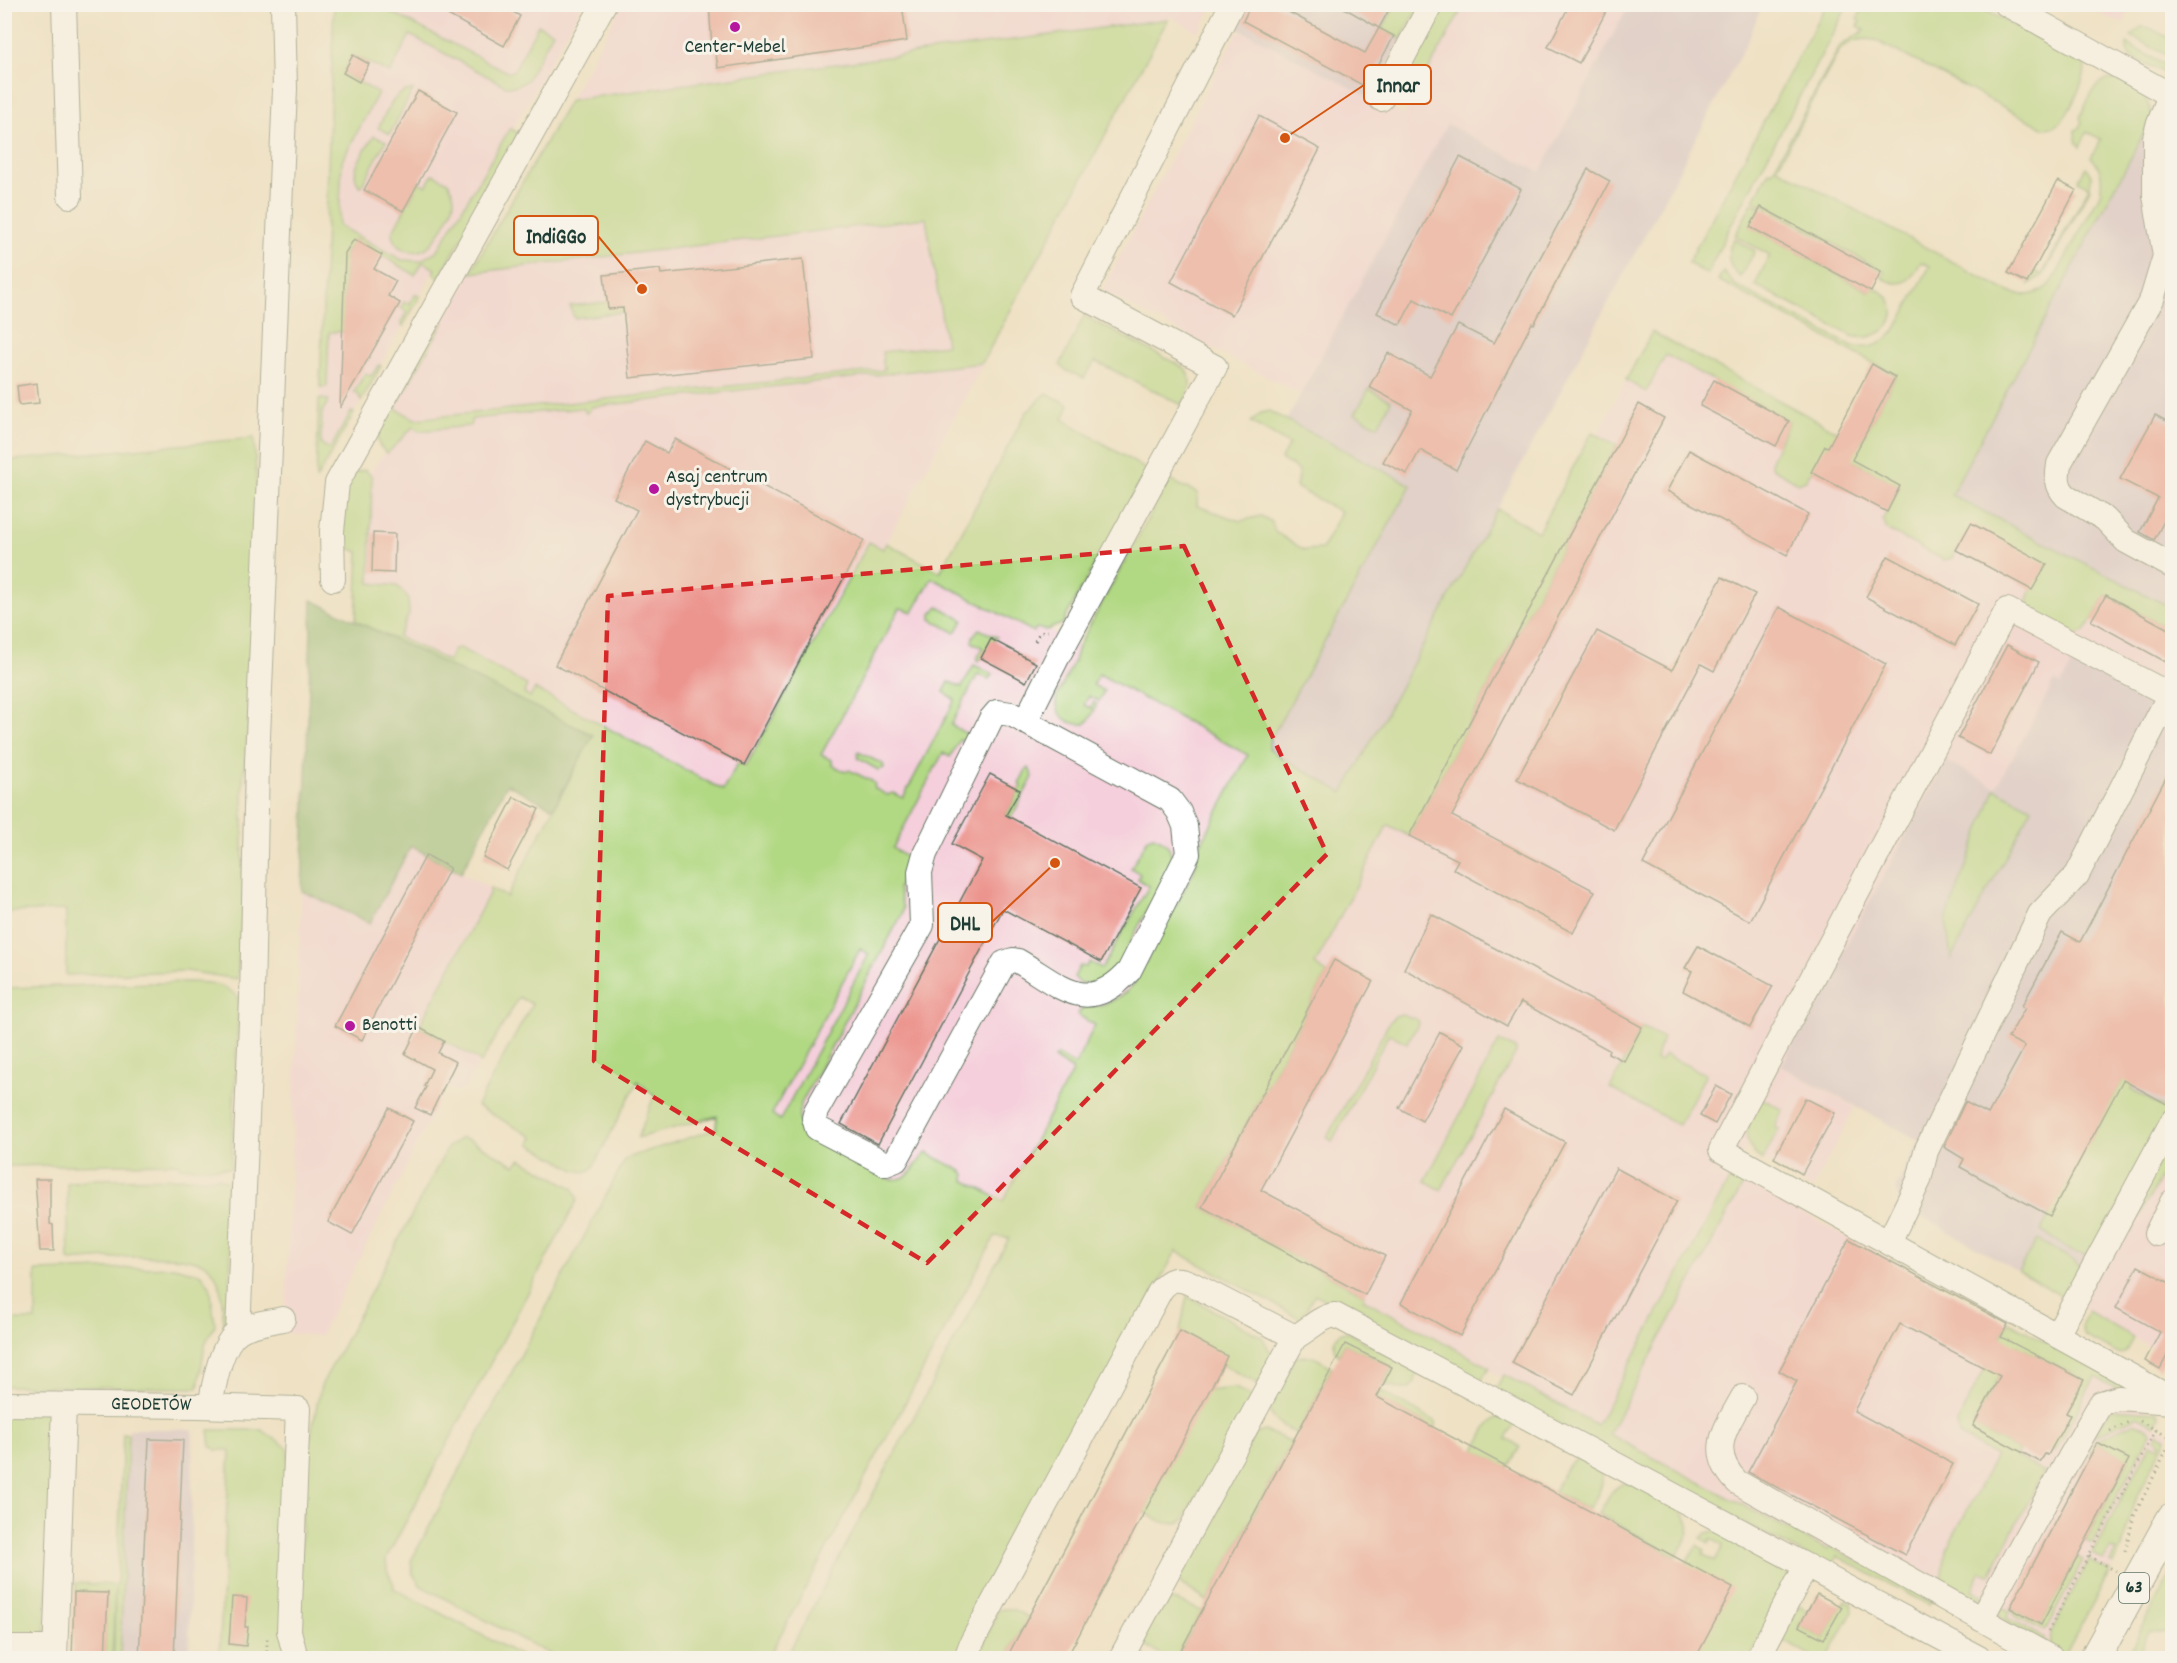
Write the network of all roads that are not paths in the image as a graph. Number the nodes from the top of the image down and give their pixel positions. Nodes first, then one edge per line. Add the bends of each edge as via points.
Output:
1 (64, 4) edge
2 (283, 4) edge
3 (604, 4) edge
4 (1232, 4) edge
5 (1431, 4) edge
6 (2006, 4) edge
7 (2171, 96) edge
8 (1382, 99) dead end
9 (70, 196) dead end
10 (2172, 566) edge
11 (333, 579) dead end
12 (2171, 695) edge
13 (1025, 722) junction
14 (2172, 1122) edge
15 (2172, 1202) edge
16 (2156, 1234) dead end
17 (1889, 1242) junction
18 (283, 1319) dead end
19 (238, 1332) junction
20 (2057, 1335) junction
21 (1295, 1337) junction
22 (1743, 1397) dead end
23 (2172, 1400) edge
24 (4, 1404) edge
25 (64, 1405) junction
26 (210, 1406) junction
27 (2172, 1518) edge
28 (1806, 1566) junction
29 (1981, 1619) junction
30 (2049, 1647) edge
31 (4, 1648) edge
32 (55, 1654) edge
33 (296, 1659) edge
34 (966, 1659) edge
35 (1121, 1659) edge
36 (1758, 1659) edge
37 (1979, 1659) edge
38 (2095, 1659) edge

1 - 9 street
2 - 19 street via 285,89
3 - 11 street via 337,483 333,504
4 - 13 street via 1082,296 1215,367
5 - 8 street
6 - 7 street
7 - 10 street via 2155,138 2155,195 2165,256 2152,299 2059,464 2057,479 2066,496 2105,519 2126,542
12 - 17 street via 2077,875 2040,914 1926,1151 1919,1180
12 - 17 street via 2007,610 1721,1150
13 - 13 street via 1170,800 1185,826 1186,861 1129,971 1105,992 1076,995 1018,961 1004,963 896,1160 880,1163 817,1128 816,1111 922,925 921,872 925,854 991,719 997,712 1004,712
14 - 20 street
15 - 16 street
17 - 20 street
18 - 19 street
19 - 26 street via 228,1344
20 - 23 street
21 - 28 street via 1318,1320 1335,1315
21 - 34 street via 1179,1278 1167,1282
21 - 35 street
22 - 29 street via 1720,1448 1727,1472 1737,1482
23 - 29 street via 2118,1398 2101,1403
24 - 25 street, GEODETÓW
25 - 26 street, GEODETÓW
25 - 32 street
26 - 33 street, GEODETÓW via 298,1410 289,1631
27 - 38 main road, 63
28 - 36 street
28 - 37 street
29 - 30 street
31 - 32 street

